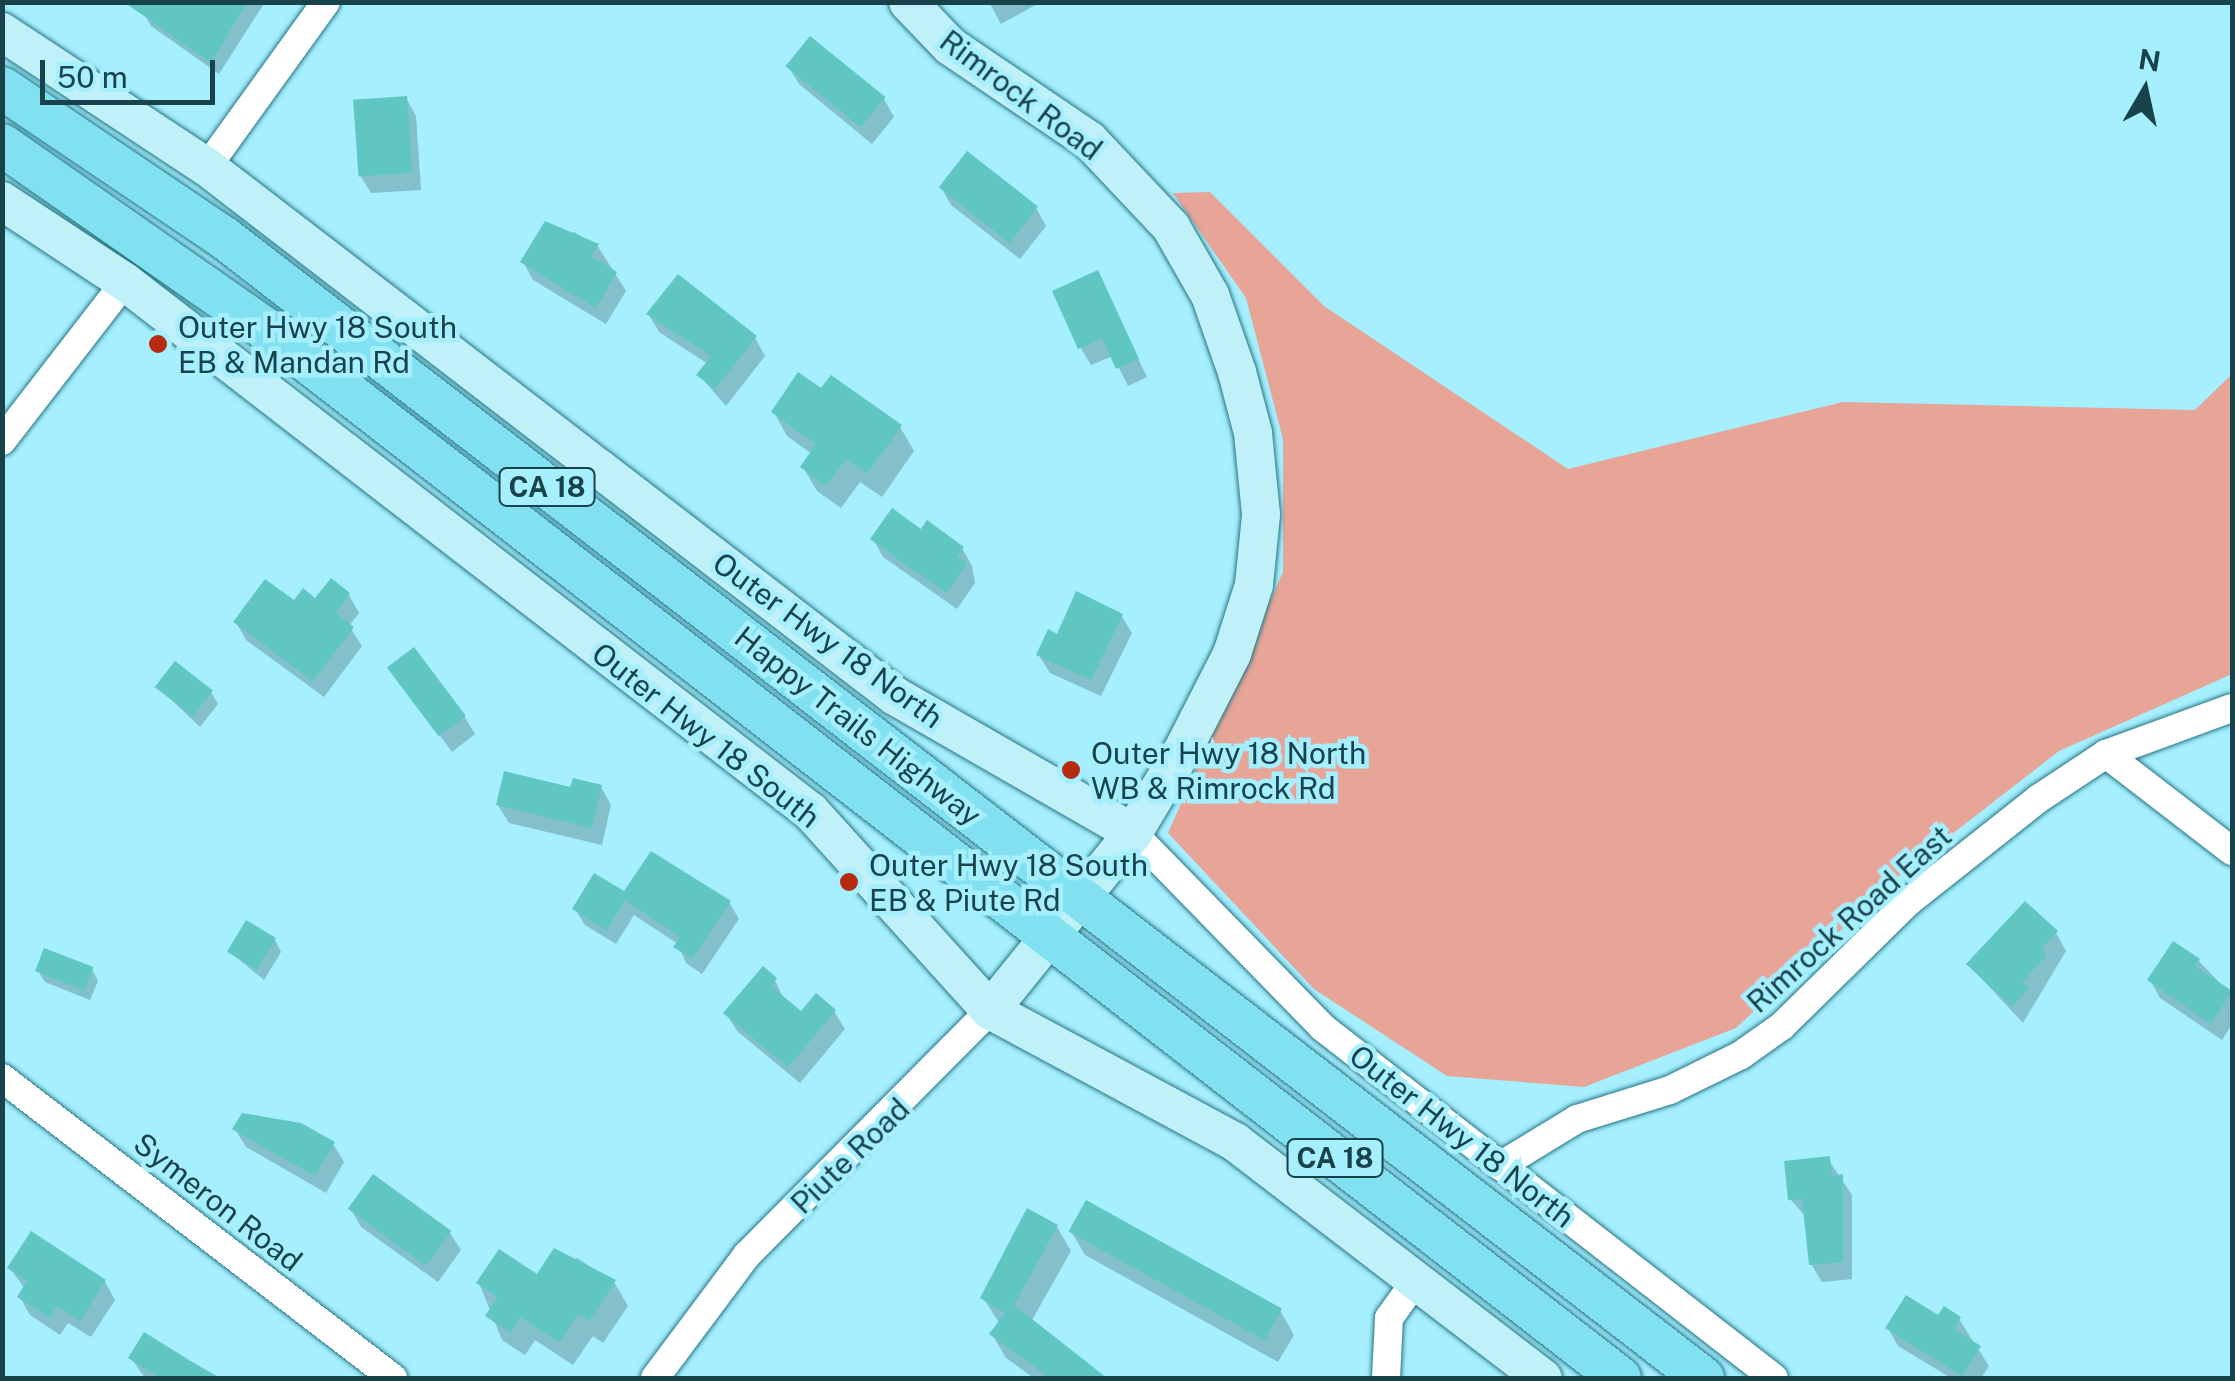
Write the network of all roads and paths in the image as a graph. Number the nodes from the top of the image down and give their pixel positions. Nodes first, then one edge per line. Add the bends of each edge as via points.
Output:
1 (326, 2) edge
2 (908, 2) edge
3 (2, 32) edge
4 (2, 88) edge
5 (2, 145) edge
6 (207, 167) junction
7 (2, 202) edge
8 (125, 282) junction
9 (2, 442) edge
10 (2232, 708) edge
11 (2106, 754) junction
12 (1133, 833) junction
13 (2232, 851) edge
14 (1081, 898) junction
15 (1050, 937) junction
16 (990, 1010) junction
17 (2, 1078) edge
18 (1500, 1166) junction
19 (1417, 1279) junction
20 (393, 1378) edge
21 (654, 1378) edge
22 (1386, 1378) edge
23 (1544, 1378) edge
24 (1620, 1378) edge
25 (1703, 1378) edge
26 (1774, 1378) edge

1 - 6 street
2 - 12 street, Rimrock Road via 950,46 1088,140 1171,227 1210,295 1237,372 1253,433 1261,515 1254,585 1232,654
3 - 6 street, Outer Hwy 18 North
4 - 14 main road, Happy Trails Highway / CA 18 via 224,237
5 - 15 main road, Happy Trails Highway / CA 18 via 279,340
6 - 12 street, Outer Hwy 18 North via 895,696
7 - 8 street, Outer Hwy 18 South
8 - 9 street
8 - 16 street, Outer Hwy 18 South via 811,812
10 - 11 street, Rimrock Road East
11 - 13 street
11 - 18 street, Rimrock Road East via 1908,902 1782,1026 1741,1055 1670,1090 1577,1118
12 - 14 street, Rimrock Road
12 - 18 street, Outer Hwy 18 North via 1322,1026
14 - 15 street, Rimrock Road
14 - 25 main road, Happy Trails Highway / CA 18
15 - 16 street, Piute Road
15 - 24 main road, Happy Trails Highway / CA 18
16 - 19 street, Outer Hwy 18 South via 1234,1142
16 - 21 street, Piute Road via 747,1255
17 - 20 street, Symeron Road
18 - 26 street, Outer Hwy 18 North
19 - 22 street via 1388,1318
19 - 23 street, Outer Hwy 18 South

